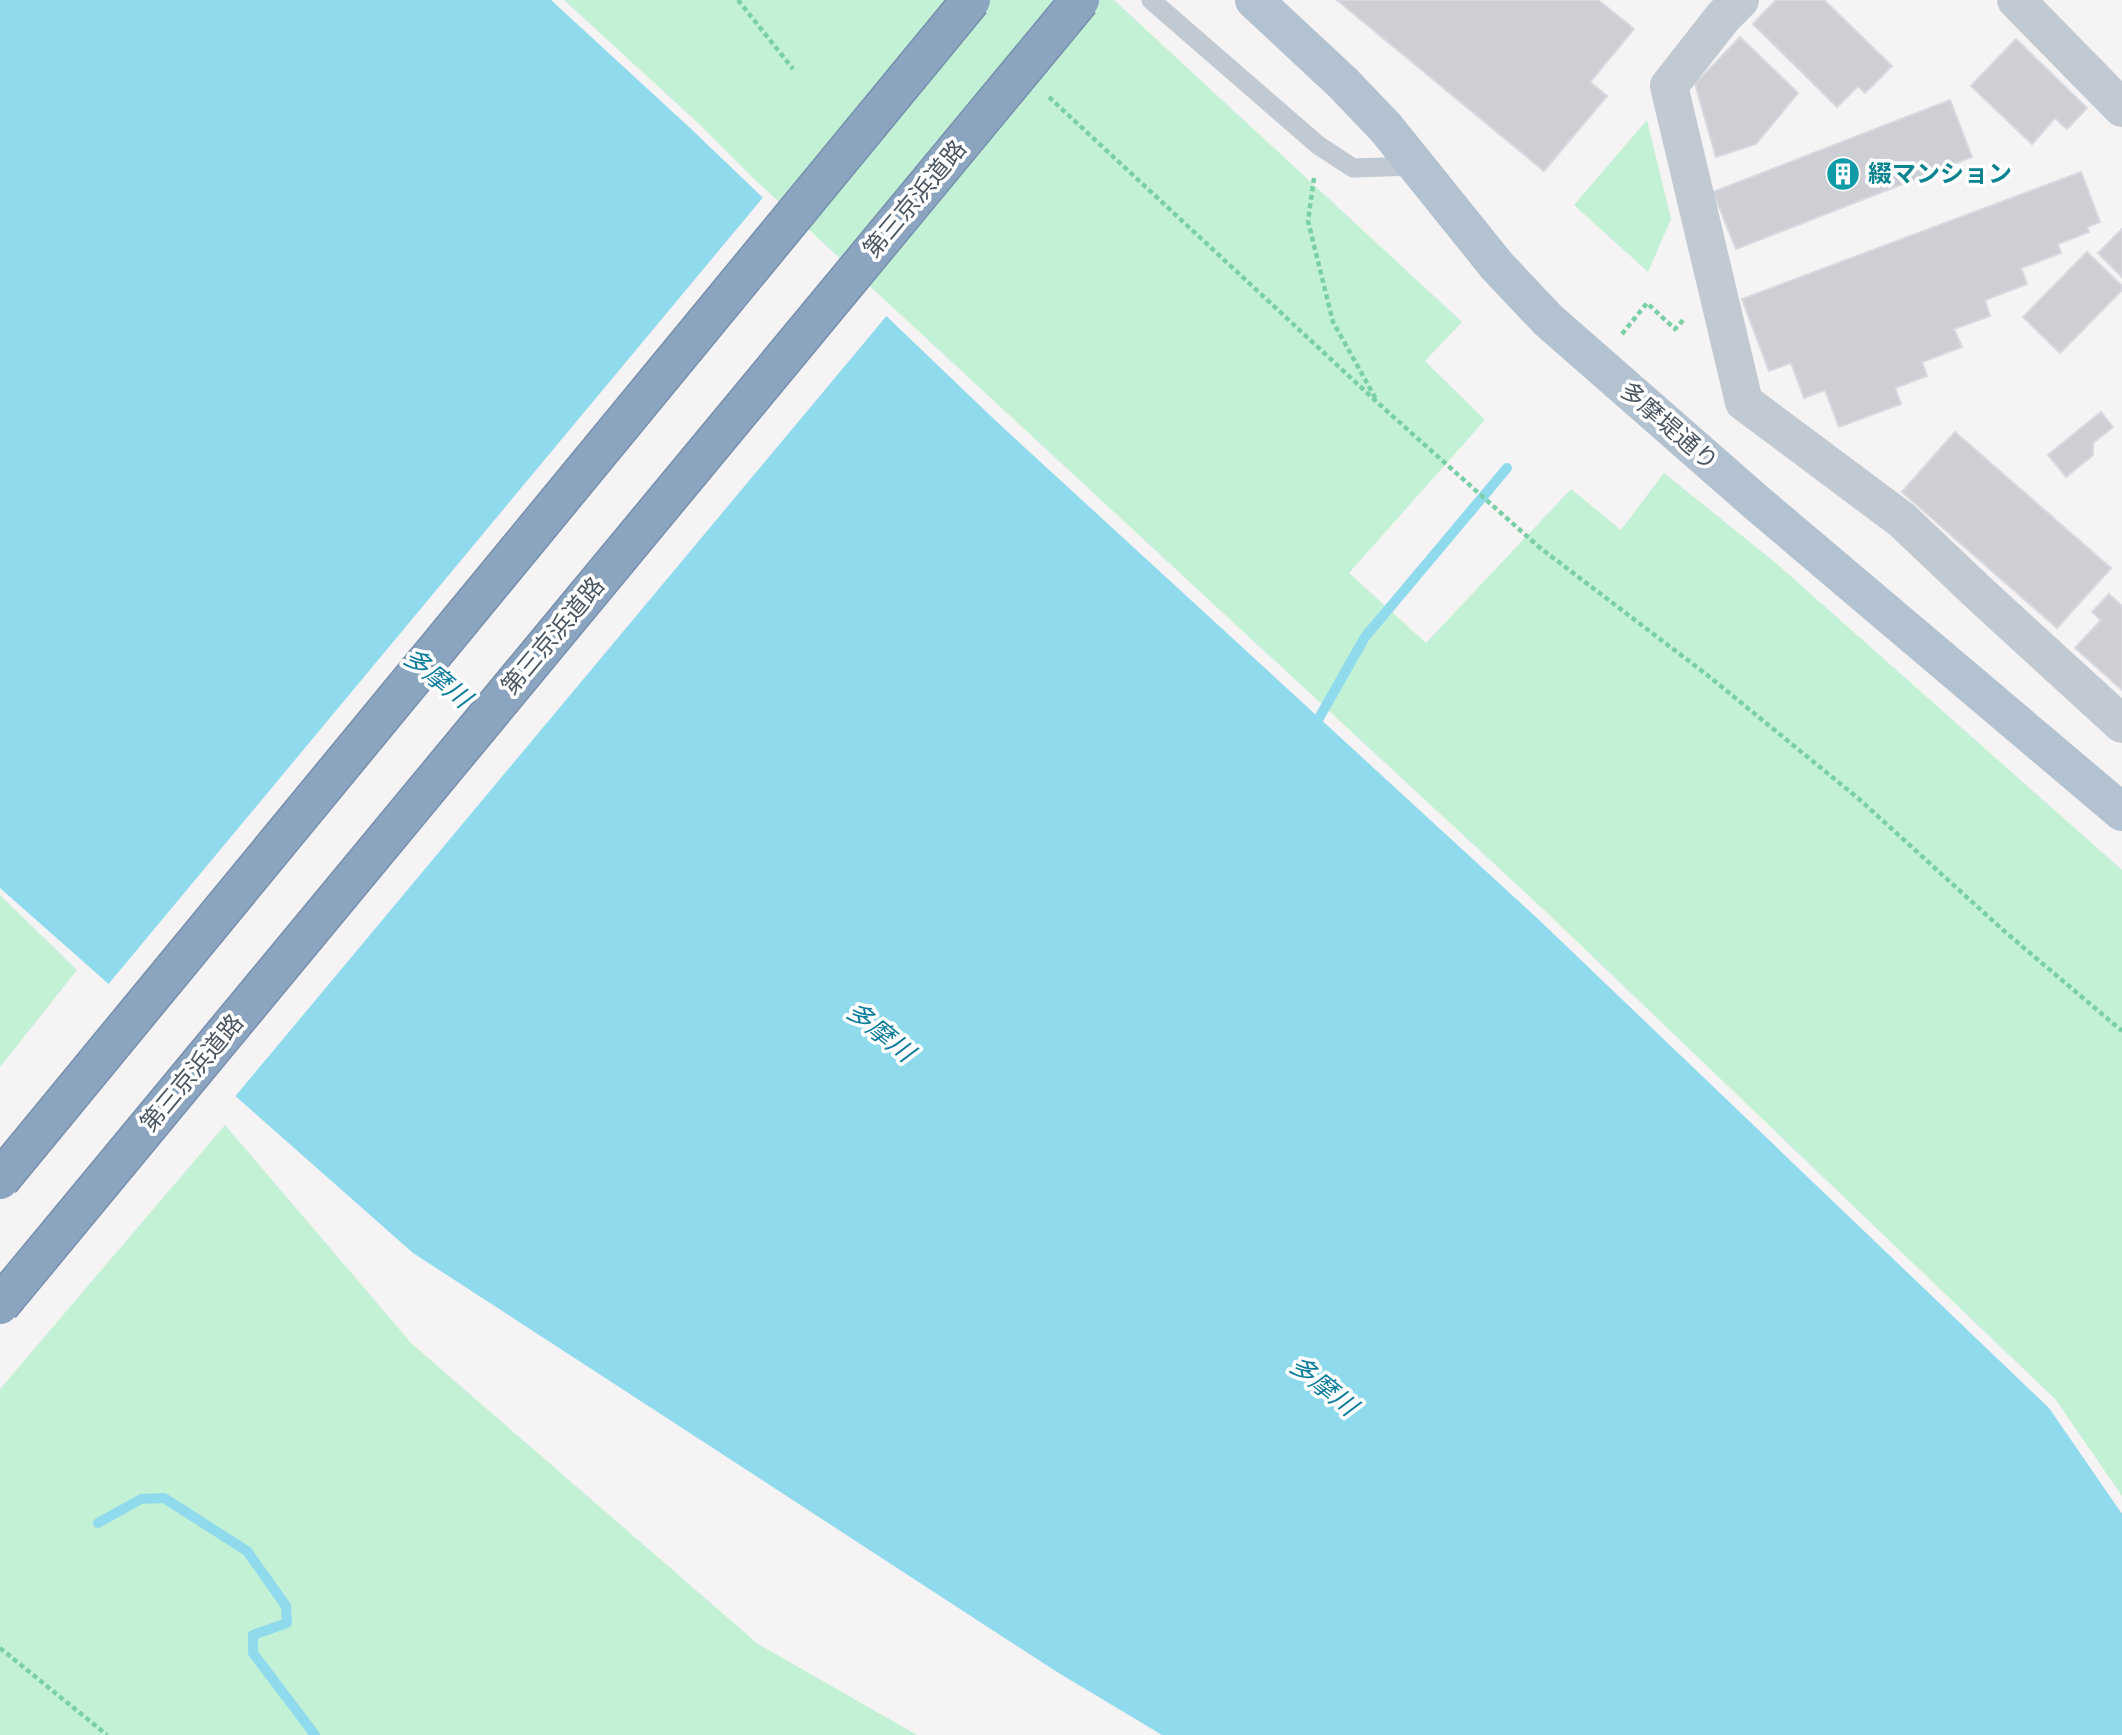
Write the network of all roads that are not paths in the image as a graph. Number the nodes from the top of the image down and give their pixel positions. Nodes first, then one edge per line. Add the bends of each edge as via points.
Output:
1 (971, 0) edge
2 (1080, 0) edge
3 (1151, 0) edge
4 (1254, 0) edge
5 (2016, 0) edge
6 (1722, 6) edge
7 (2122, 108) edge
8 (1416, 166) junction
9 (2122, 724) edge
10 (2122, 812) edge
11 (0, 1181) edge
12 (0, 1305) edge

1 - 11 highway, bridge
2 - 12 highway, 第三京浜道路, bridge
3 - 8 lane via 1318,145 1353,168
4 - 8 main road, 多摩堤通り via 1351,92
5 - 7 street
6 - 9 street via 1669,86 1744,402 1902,520
8 - 10 main road, 多摩堤通り via 1497,267 1548,320

